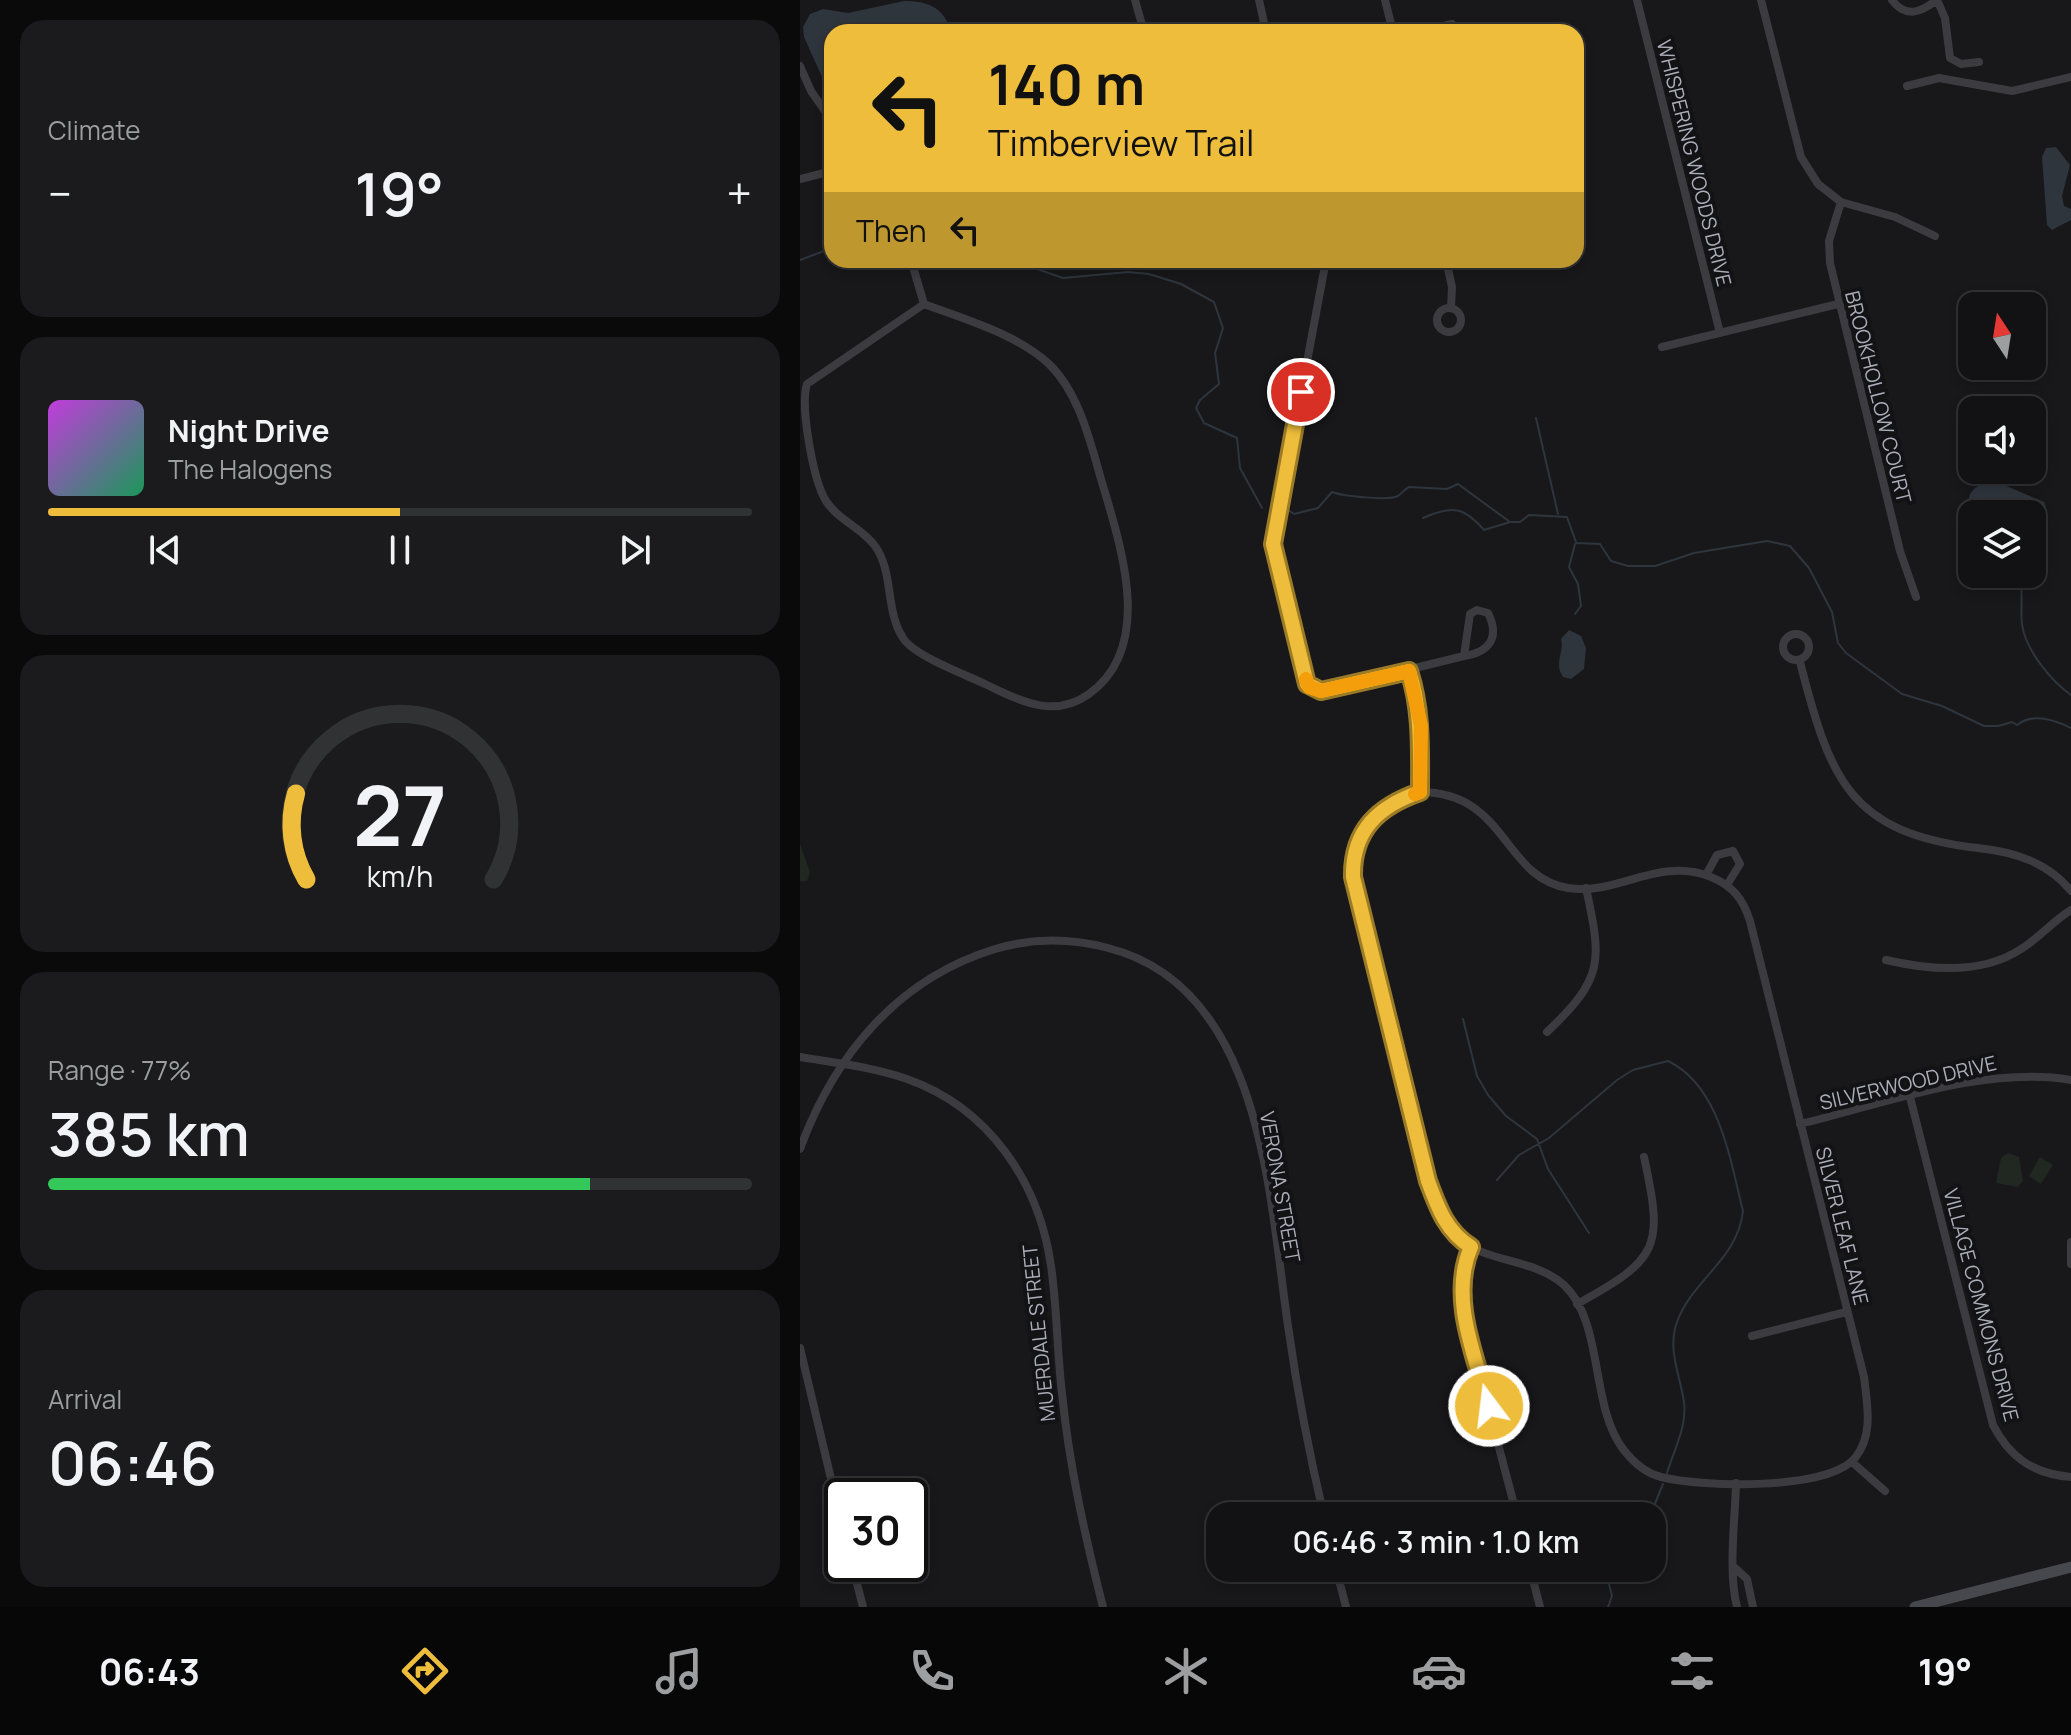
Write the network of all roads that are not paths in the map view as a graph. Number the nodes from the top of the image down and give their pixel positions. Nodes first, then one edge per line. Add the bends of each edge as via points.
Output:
1 (1135, 0) edge
2 (1259, 0) edge
3 (1385, 0) edge
4 (1637, 0) edge
5 (1761, 0) edge
6 (1892, 0) edge
7 (1937, 0) edge
8 (1142, 24) edge
9 (1264, 24) edge
10 (1391, 24) edge
11 (1979, 62) dead end
12 (800, 66) edge
13 (2071, 77) edge
14 (1907, 86) dead end
15 (824, 110) edge
16 (824, 173) edge
17 (800, 179) edge
18 (1841, 202) junction
19 (1935, 236) dead end
20 (913, 268) edge
21 (1324, 268) edge
22 (1448, 268) edge
23 (924, 304) junction
24 (1838, 304) junction
25 (1451, 308) dead end
26 (1720, 333) junction
27 (1662, 347) dead end
28 (804, 382) edge
29 (1916, 597) dead end
30 (1464, 656) junction
31 (1800, 662) dead end
32 (1409, 671) junction
33 (1420, 792) junction
34 (1706, 875) junction
35 (1727, 885) junction
36 (1586, 888) junction
37 (2071, 891) edge
38 (2071, 910) edge
39 (1886, 960) dead end
40 (1547, 1032) dead end
41 (800, 1057) edge
42 (839, 1064) junction
43 (2071, 1080) edge
44 (1910, 1097) junction
45 (1800, 1124) junction
46 (800, 1149) edge
47 (1644, 1157) dead end
48 (2071, 1242) edge
49 (1471, 1247) junction
50 (2071, 1264) edge
51 (1577, 1304) junction
52 (1846, 1312) junction
53 (1752, 1336) dead end
54 (800, 1348) edge
55 (1852, 1462) junction
56 (2071, 1477) edge
57 (831, 1478) edge
58 (1736, 1483) junction
59 (1885, 1491) dead end
60 (1321, 1502) edge
61 (1513, 1502) edge
62 (2071, 1567) edge
63 (1735, 1568) junction
64 (857, 1582) edge
65 (1340, 1582) edge
66 (1534, 1582) edge
67 (863, 1607) edge
68 (1103, 1607) edge
69 (1346, 1607) edge
70 (1540, 1607) edge
71 (1737, 1607) edge
72 (1753, 1607) edge
73 (1915, 1607) edge

1 - 8 street
2 - 9 street
3 - 10 street
4 - 26 street, WHISPERING WOODS DRIVE
5 - 18 street via 1801,157 1818,184
6 - 7 street via 1912,13
7 - 11 street via 1950,58 1961,64
12 - 15 street
13 - 14 street via 2012,91 1939,78
16 - 17 street
18 - 19 street via 1895,217
18 - 24 street, BROOKHOLLOW COURT via 1829,252
20 - 23 street
21 - 32 street via 1273,544 1309,687 1321,691
22 - 25 street
23 - 28 street
23 - 28 street via 1013,340 1049,364 1086,427 1127,589 1125,636 1116,667 1082,699 1037,707 904,641 894,620 881,556 825,499 803,414
24 - 26 street
24 - 29 street, BROOKHOLLOW COURT
26 - 27 street
30 - 30 street via 1470,614 1488,613 1494,630 1491,644
30 - 32 street
31 - 37 street via 1827,754 1876,818 1921,840 2028,858
32 - 33 street via 1421,726
33 - 36 street via 1465,801 1493,821 1529,868 1552,883
33 - 49 street via 1372,818 1357,844 1353,877 1428,1181 1443,1218
34 - 35 street
34 - 35 street via 1717,855 1733,851 1740,864
34 - 36 street via 1669,869
35 - 45 street, SILVER LEAF LANE via 1737,893 1750,921
36 - 40 street via 1598,961 1587,990
38 - 39 street via 2022,949 2000,959 1956,968
41 - 42 street, MUERDALE STREET
42 - 46 street, VERONA STREET
42 - 60 street, VERONA STREET via 902,997 969,957 1007,945 1079,940 1129,953 1171,977 1195,999 1222,1037 1253,1115 1298,1396
42 - 68 street, MUERDALE STREET via 909,1080 971,1115 1009,1154 1031,1190 1051,1267 1072,1468
43 - 44 street, SILVERWOOD DRIVE via 1982,1079
44 - 45 street, SILVERWOOD DRIVE
44 - 56 street, VILLAGE COMMONS DRIVE via 1993,1425 2026,1465
45 - 52 street, SILVER LEAF LANE
47 - 51 street via 1656,1227 1652,1245 1635,1270
48 - 50 street
49 - 51 street via 1539,1268 1563,1285
49 - 61 street via 1461,1276 1464,1310
51 - 58 street via 1613,1433 1637,1465 1659,1477
52 - 53 street
52 - 55 street, SILVER LEAF LANE via 1864,1377 1869,1427
54 - 57 street
55 - 58 street via 1832,1475 1800,1482
55 - 59 street
58 - 63 street
62 - 73 street
63 - 71 street via 1731,1583
63 - 72 street via 1747,1579
64 - 67 street
65 - 69 street
66 - 70 street

